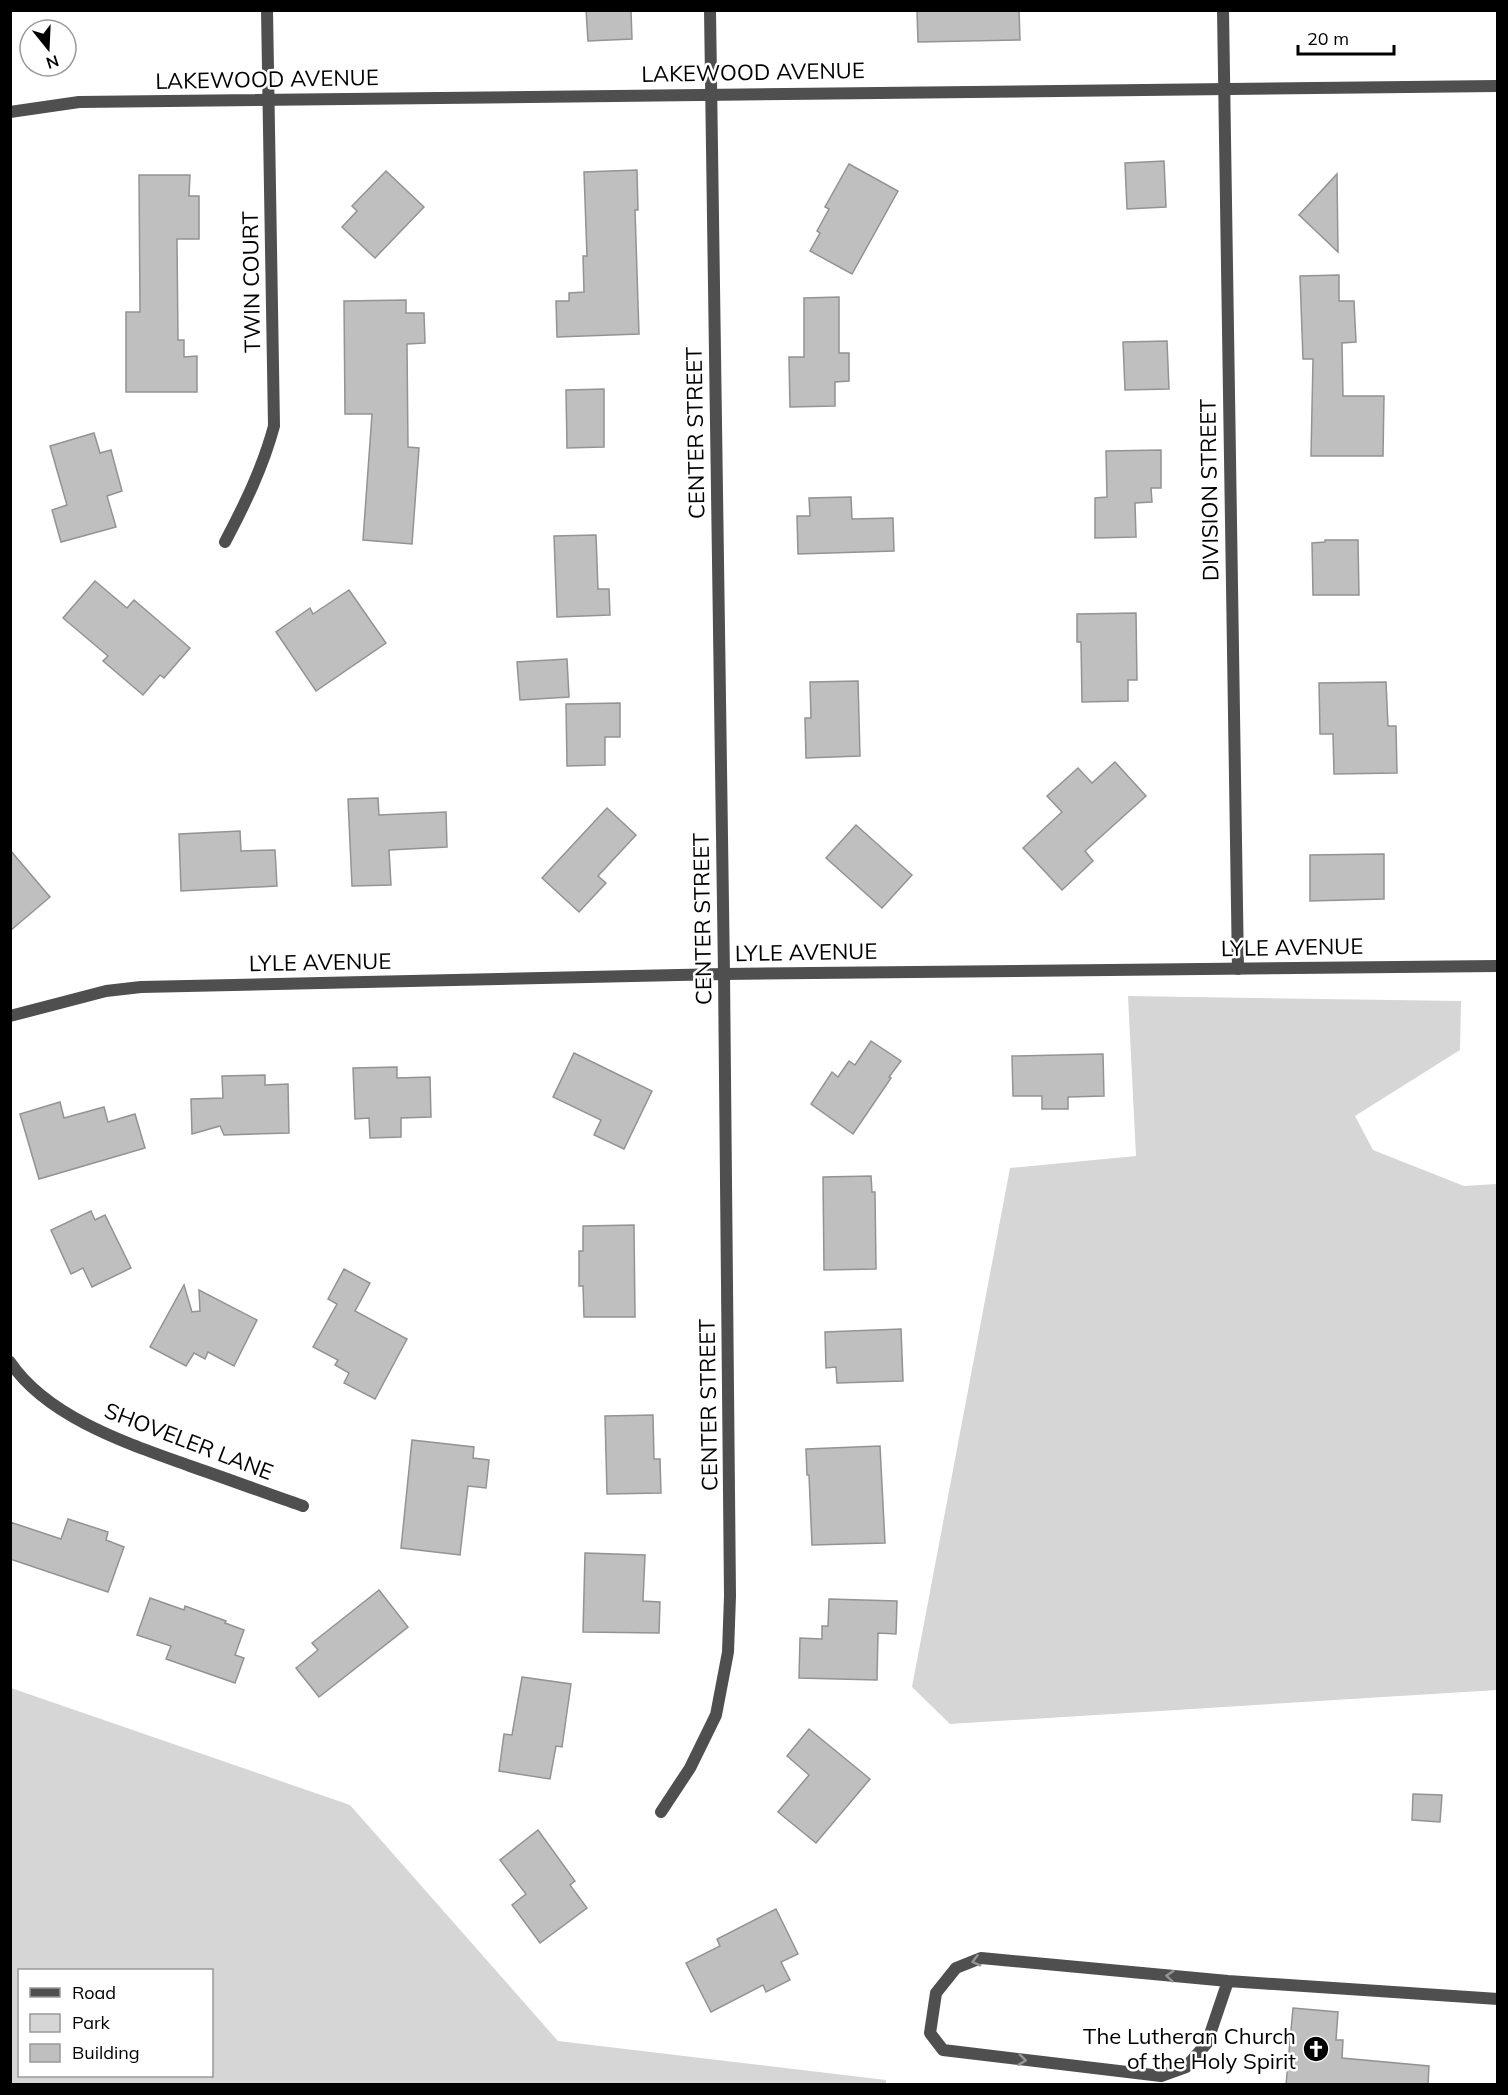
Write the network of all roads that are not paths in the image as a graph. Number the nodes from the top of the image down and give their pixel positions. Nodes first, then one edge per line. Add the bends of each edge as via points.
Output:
1 (267, 10) edge
2 (710, 10) edge
3 (1223, 10) edge
4 (1497, 86) edge
5 (1224, 88) junction
6 (711, 94) junction
7 (268, 100) junction
8 (10, 112) edge
9 (225, 542) dead end
10 (1497, 966) edge
11 (1238, 969) junction
12 (724, 974) junction
13 (10, 1016) edge
14 (10, 1362) edge
15 (303, 1506) dead end
16 (661, 1812) dead end
17 (1228, 1981) junction
18 (1497, 1999) edge

1 - 7 street, TWIN COURT
2 - 6 street, CENTER STREET
3 - 5 street, DIVISION STREET
4 - 5 street, LAKEWOOD AVENUE
5 - 6 street, LAKEWOOD AVENUE
5 - 11 street, DIVISION STREET
6 - 7 street, LAKEWOOD AVENUE
6 - 12 street, CENTER STREET
7 - 8 street, LAKEWOOD AVENUE via 79,102
7 - 9 street, TWIN COURT via 274,426 258,478
10 - 11 street, LYLE AVENUE
11 - 12 street, LYLE AVENUE
12 - 13 street, LYLE AVENUE via 141,987 106,991
12 - 16 street, CENTER STREET via 728,1652 716,1715 690,1768
14 - 15 street, SHOVELER LANE via 42,1395 114,1438
17 -> 17 street via 981,1958 956,1968 936,1993 930,2033 943,2050 1161,2076 1186,2067 1207,2043
17 - 18 street

